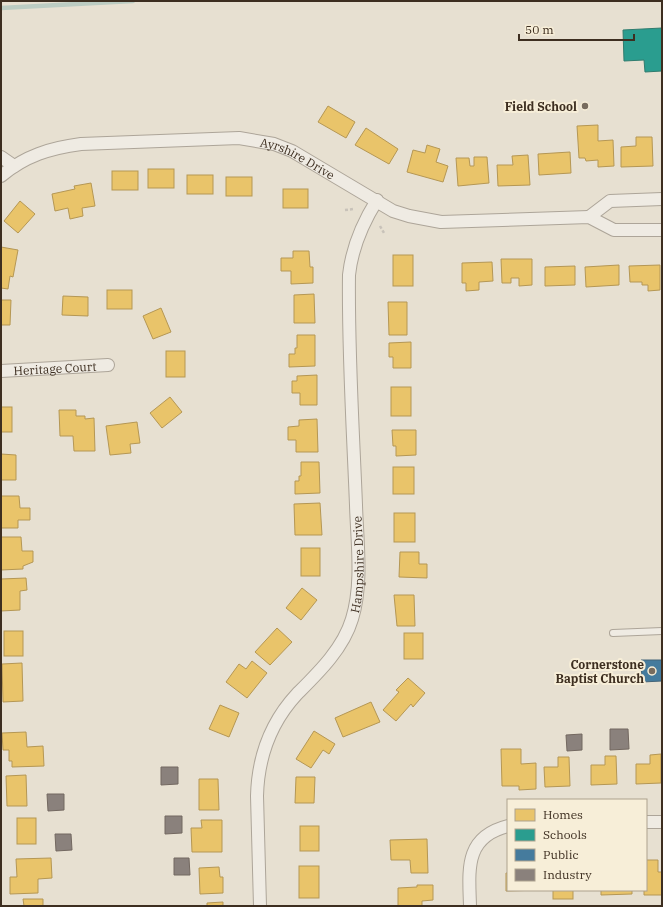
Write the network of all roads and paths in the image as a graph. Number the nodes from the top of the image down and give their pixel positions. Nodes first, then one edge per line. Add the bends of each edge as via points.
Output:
1 (1, 157) edge
2 (14, 166) junction
3 (1, 176) edge
4 (662, 199) edge
5 (377, 200) junction
6 (354, 209) dead end
7 (345, 210) dead end
8 (590, 216) junction
9 (380, 226) dead end
10 (662, 230) edge
11 (384, 233) dead end
12 (108, 365) dead end
13 (1, 371) edge
14 (662, 630) edge
15 (613, 633) dead end
16 (647, 822) edge
17 (662, 822) edge
18 (507, 826) edge
19 (260, 906) edge
20 (470, 906) edge

1 - 2 street
2 - 3 street, Ayrshire Drive
2 - 5 street, Ayrshire Drive via 33,155 80,144 239,138 274,144 292,151
4 - 8 street via 610,201
5 - 8 street, Ayrshire Drive via 393,211 441,222
5 - 19 street, Hampshire Drive via 365,219 357,239 349,275 357,554 355,601 352,619 341,641 326,663 286,707 272,729 261,757 256,796
6 - 7 path
8 - 10 street via 614,230
9 - 11 path
12 - 13 street, Heritage Court
14 - 15 lane
16 - 17 street
18 - 20 street via 487,835 474,849 469,868

